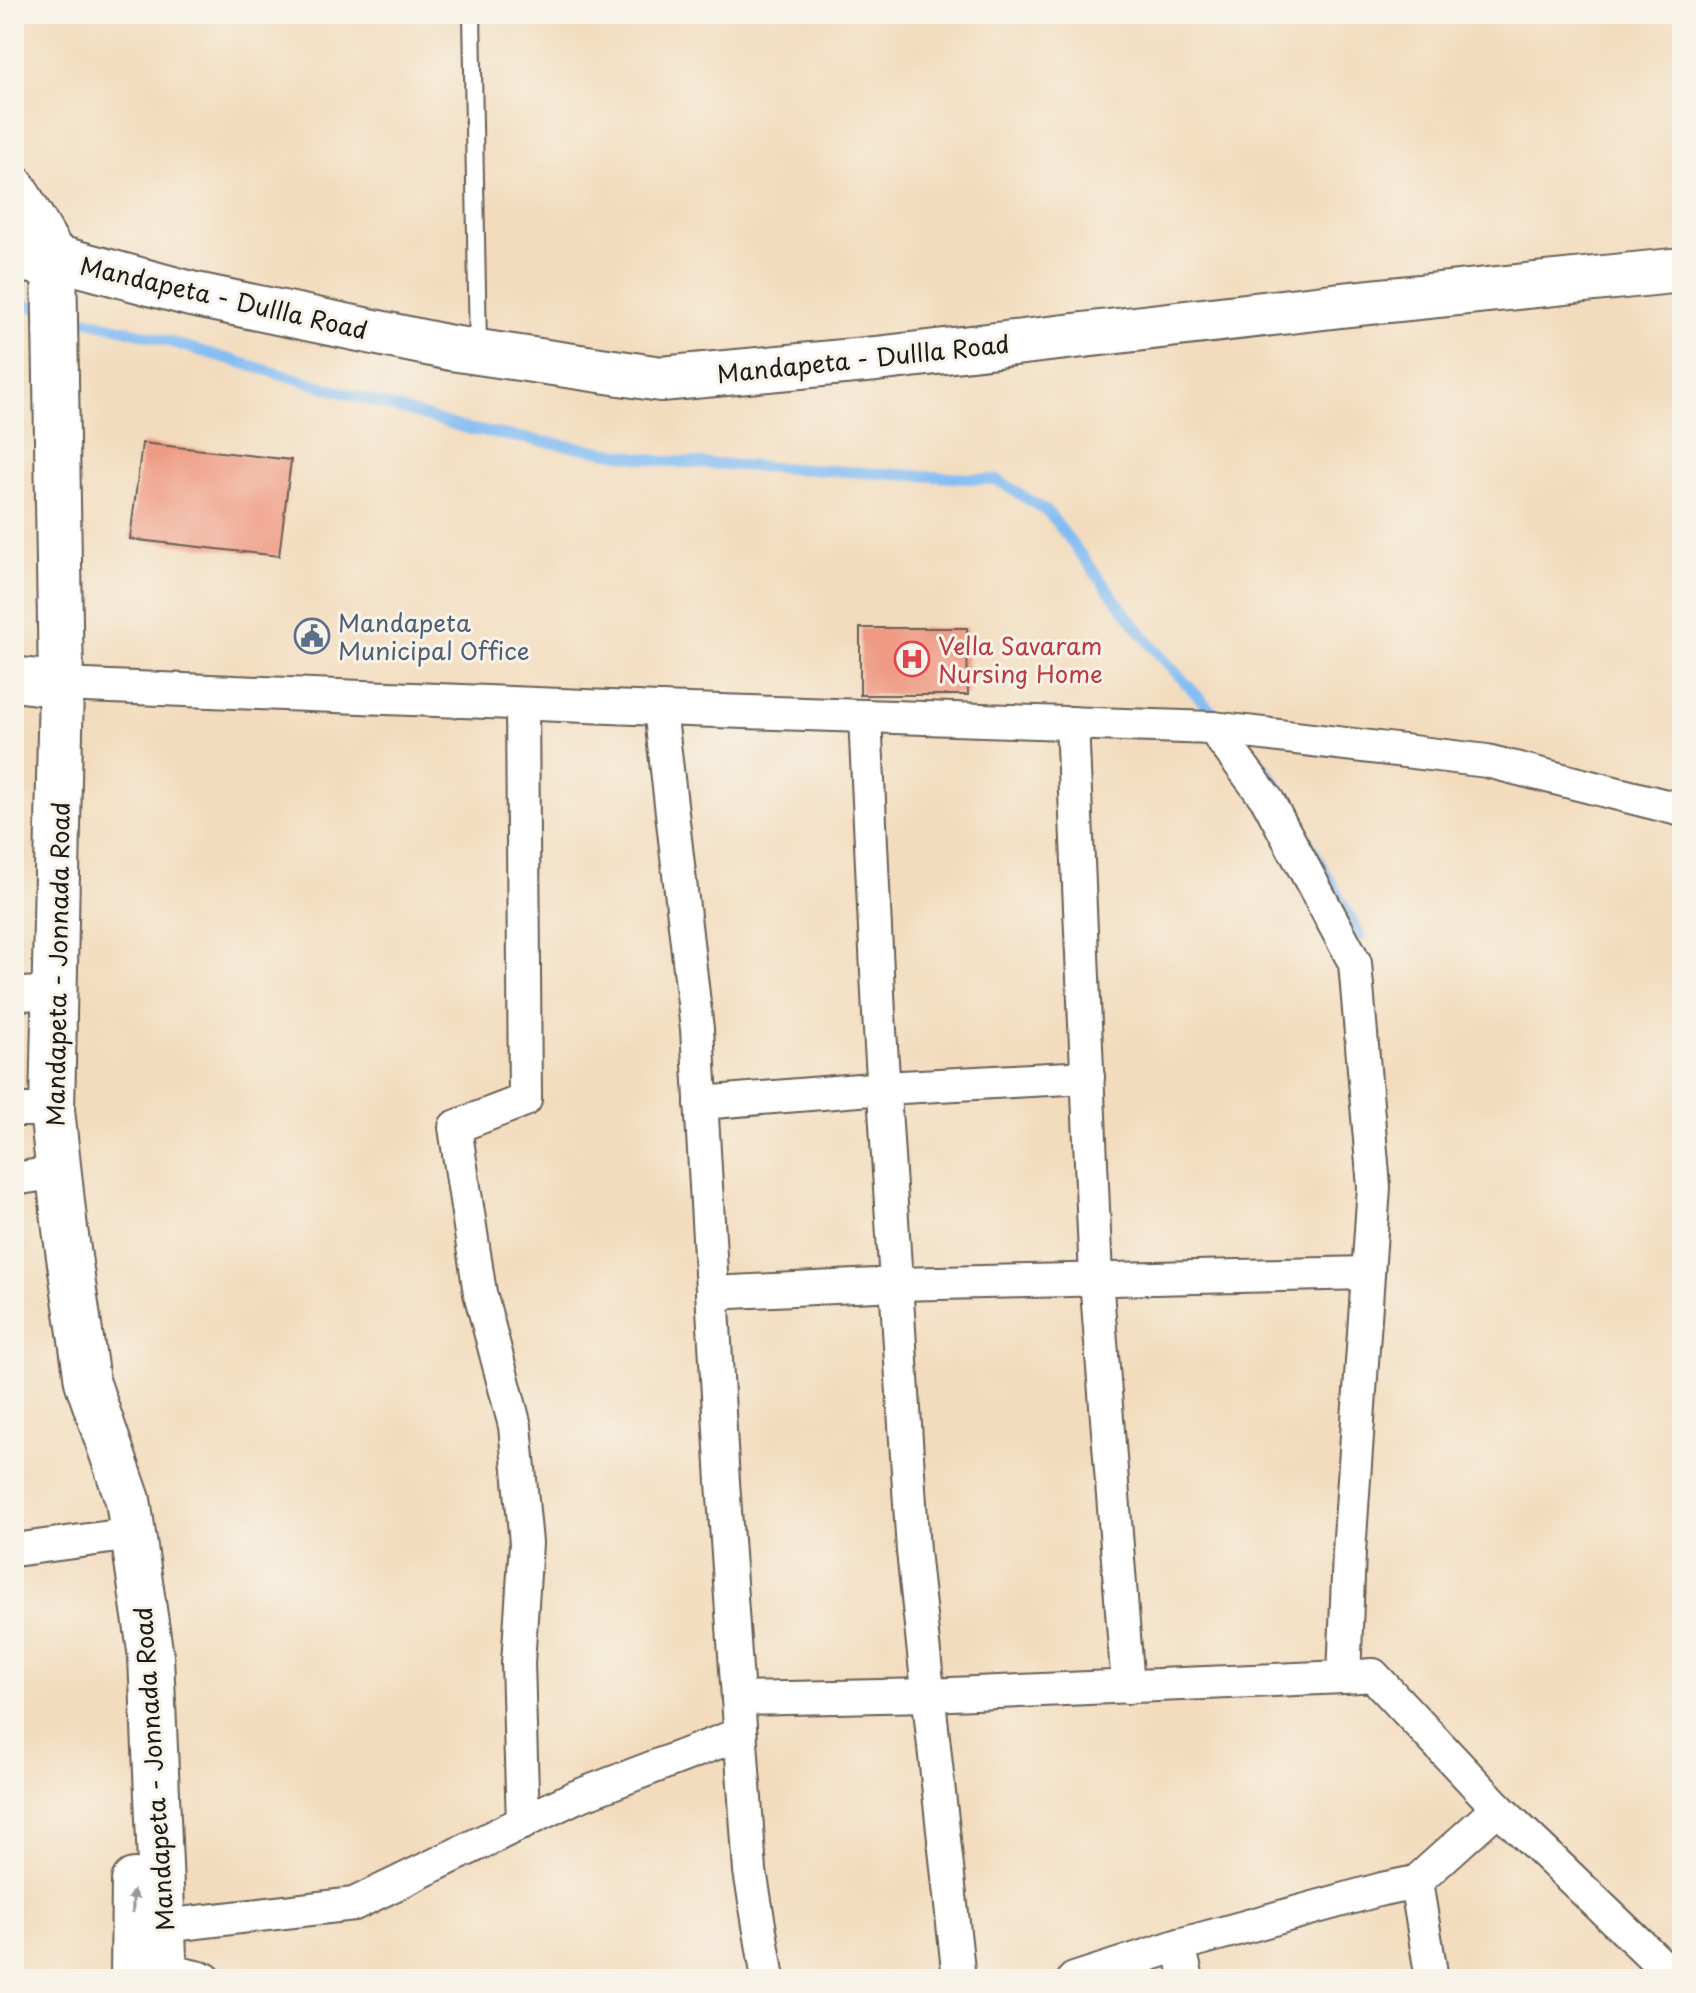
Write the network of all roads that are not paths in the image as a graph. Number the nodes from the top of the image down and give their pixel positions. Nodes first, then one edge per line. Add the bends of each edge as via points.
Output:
1 (472, 14) edge
2 (14, 188) edge
3 (44, 270) edge
4 (1682, 270) edge
5 (478, 352) junction
6 (14, 679) edge
7 (61, 685) junction
8 (522, 704) junction
9 (660, 709) junction
10 (865, 716) junction
11 (1072, 723) junction
12 (1215, 728) junction
13 (1682, 810) edge
14 (34, 994) edge
15 (1088, 1077) junction
16 (883, 1088) junction
17 (701, 1103) junction
18 (33, 1110) edge
19 (59, 1172) junction
20 (14, 1179) edge
21 (1368, 1273) junction
22 (1096, 1278) junction
23 (896, 1284) junction
24 (712, 1293) junction
25 (120, 1536) junction
26 (14, 1550) edge
27 (1344, 1677) junction
28 (1128, 1687) junction
29 (928, 1695) junction
30 (738, 1699) junction
31 (740, 1734) junction
32 (1498, 1808) junction
33 (523, 1823) junction
34 (1416, 1882) junction
35 (163, 1926) junction
36 (1179, 1945) junction
37 (167, 1977) edge
38 (768, 1979) edge
39 (959, 1979) edge
40 (1074, 1979) edge
41 (1187, 1979) edge
42 (1432, 1979) edge
43 (1676, 1979) edge

1 - 5 lane
2 - 3 main road, Mandapeta - Jonnada Road
3 - 5 main road, Mandapeta - Dullla Road
3 - 7 main road, Mandapeta - Jonnada Road via 55,336
4 - 5 main road, Mandapeta - Dullla Road via 661,379
6 - 7 main road
7 - 8 street
7 - 14 main road, Mandapeta - Jonnada Road
8 - 9 street
8 - 33 street via 525,1100 455,1127 480,1293 515,1426 526,1543 518,1663
9 - 10 street
9 - 17 street
10 - 11 street
10 - 16 street
11 - 12 street
11 - 15 street
12 - 13 street via 1487,761
12 - 21 street via 1268,801 1355,963 1374,1187
14 - 18 main road, Mandapeta - Jonnada Road
15 - 16 street
15 - 22 street
16 - 17 street
16 - 23 street
17 - 24 street
18 - 19 main road, Mandapeta - Jonnada Road
19 - 20 street
19 - 25 main road, Mandapeta - Jonnada Road via 87,1381 128,1500
21 - 22 street
21 - 27 street
22 - 23 street
22 - 28 street
23 - 24 street
23 - 29 street
24 - 30 street
25 - 26 street
25 - 35 main road, Mandapeta - Jonnada Road via 151,1657
37 -> 25 main road via 134,1856
27 - 28 street
27 - 32 street via 1373,1675
28 - 29 street
29 - 30 street
29 - 39 street
30 - 31 street
31 - 33 street via 573,1798
31 - 38 street via 750,1871
32 - 34 street
32 - 43 street
33 - 35 street via 354,1904
34 - 36 street
34 - 42 street
35 - 37 main road, Mandapeta - Jonnada Road
36 - 40 street
36 - 41 street

